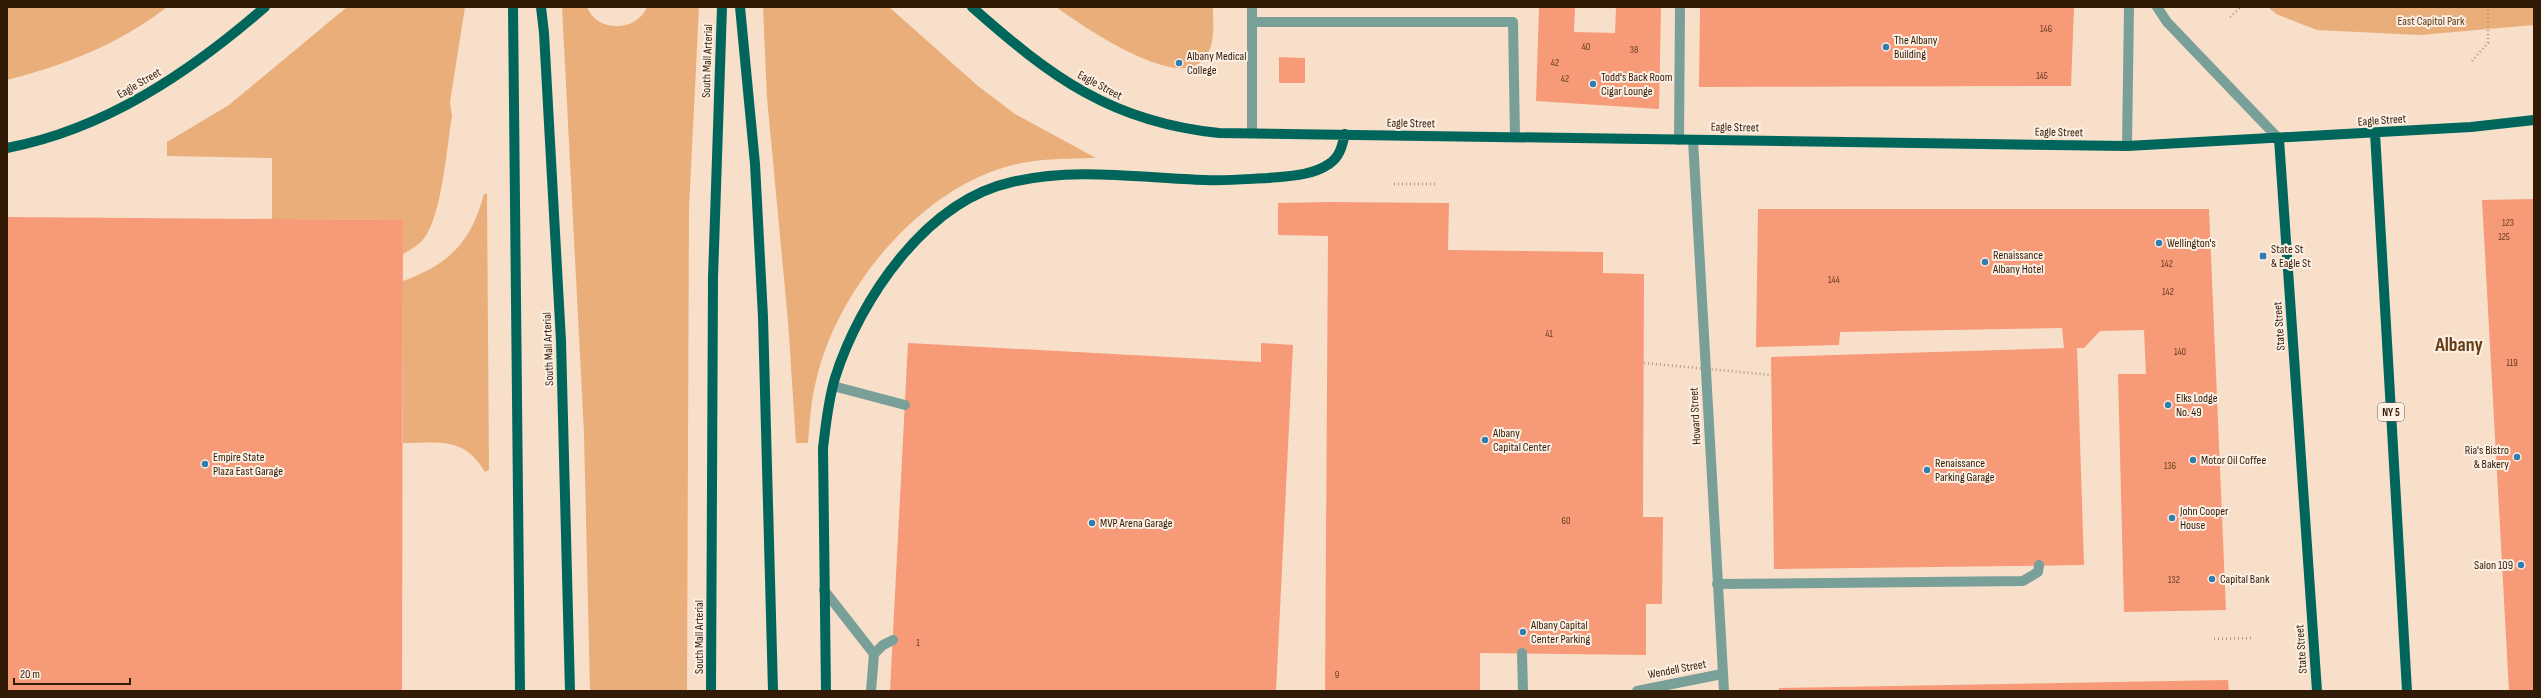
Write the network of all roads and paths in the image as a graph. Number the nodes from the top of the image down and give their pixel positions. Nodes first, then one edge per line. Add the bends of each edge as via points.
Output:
1 (265, 7) edge
2 (513, 7) edge
3 (540, 7) edge
4 (722, 7) edge
5 (740, 7) edge
6 (972, 7) edge
7 (1252, 7) edge
8 (1680, 7) edge
9 (2129, 7) edge
10 (2157, 7) edge
11 (2241, 7) edge
12 (2488, 7) edge
13 (2230, 17) dead end
14 (1252, 22) junction
15 (2472, 61) dead end
16 (2534, 120) edge
17 (1252, 133) junction
18 (2375, 133) junction
19 (1345, 134) junction
20 (1515, 137) junction
21 (2279, 139) junction
22 (1679, 140) junction
23 (1693, 140) junction
24 (2127, 146) junction
25 (7, 148) edge
26 (1394, 184) dead end
27 (1436, 184) dead end
28 (1644, 363) dead end
29 (1772, 375) dead end
30 (833, 386) junction
31 (905, 405) dead end
32 (2039, 565) dead end
33 (1717, 584) junction
34 (824, 590) junction
35 (2252, 638) dead end
36 (2214, 639) dead end
37 (893, 640) dead end
38 (874, 654) junction
39 (1522, 654) dead end
40 (1722, 674) junction
41 (520, 691) edge
42 (570, 691) edge
43 (711, 691) edge
44 (773, 691) edge
45 (826, 691) edge
46 (871, 691) edge
47 (1523, 691) edge
48 (1638, 691) edge
49 (1724, 691) edge
50 (2316, 691) edge
51 (2407, 691) edge

1 - 25 main road, Eagle Street via 192,66 107,116 66,132
2 - 41 main road
3 - 42 main road, South Mall Arterial via 545,41 560,334
4 - 43 main road, South Mall Arterial via 713,263
5 - 44 main road via 753,132 764,317
6 - 17 main road, Eagle Street via 1037,62 1088,96 1116,109 1186,130
7 - 14 street
8 - 22 street
9 - 24 street
10 - 21 street via 2167,22
11 - 13 path
12 - 15 path via 2488,43
14 - 17 street
14 - 20 street via 1513,22
16 - 18 main road, Eagle Street
17 - 19 main road, Eagle Street
18 - 21 main road, Eagle Street
18 - 51 main road, NY 5
19 - 20 main road, Eagle Street
19 - 30 main road via 1341,152 1331,164 1316,171 1284,178 1206,180 1086,174 1049,175 1010,182 977,194 923,233 882,282 847,344
20 - 22 main road, Eagle Street
21 - 24 main road, Eagle Street
21 - 50 main road, State Street
22 - 23 main road, Eagle Street
23 - 24 main road, Eagle Street
23 - 33 street, Howard Street
26 - 27 path
28 - 29 path, bridge
30 - 31 street
30 - 34 main road via 823,448
32 - 33 street via 2038,572 2023,580
33 - 40 street, Howard Street
34 - 38 street
34 - 45 main road
35 - 36 path
37 - 38 street
38 - 46 street
39 - 47 street
40 - 48 street, Wendell Street
40 - 49 street, Howard Street

